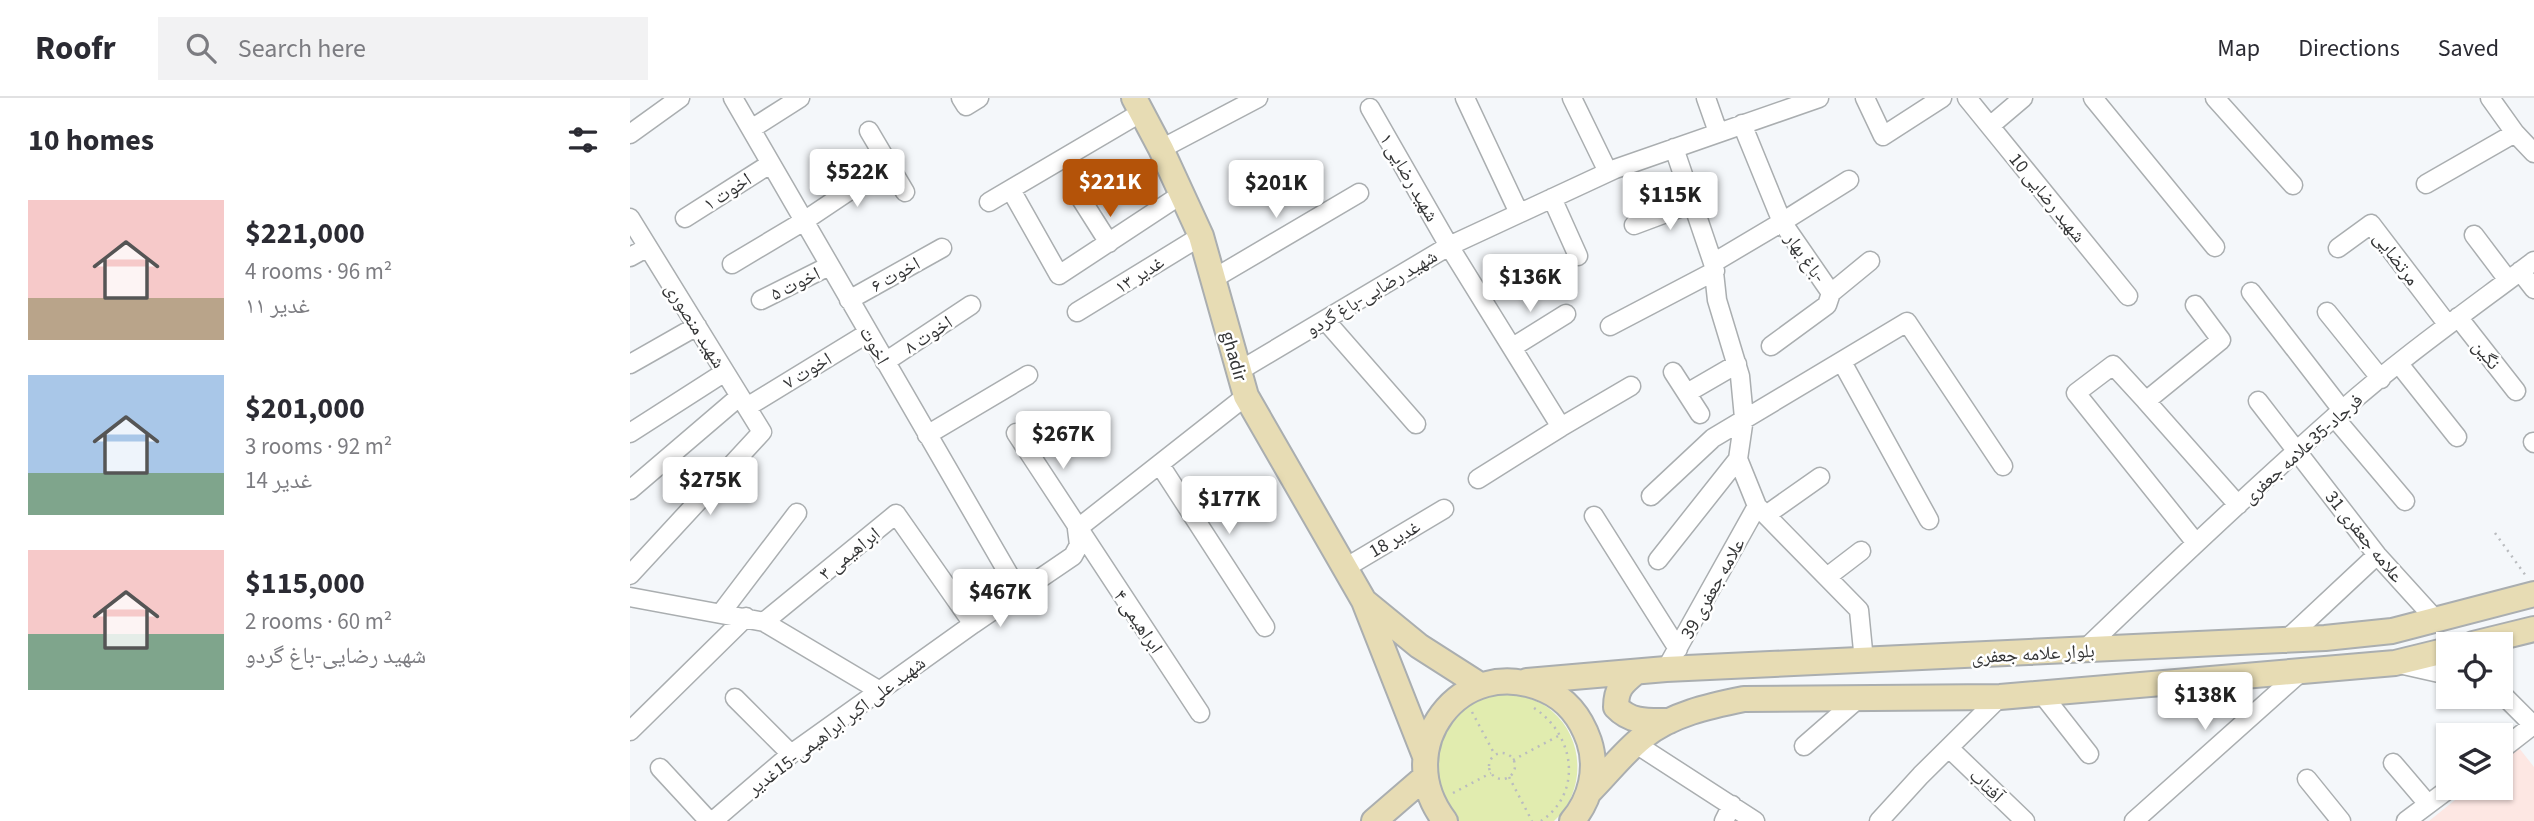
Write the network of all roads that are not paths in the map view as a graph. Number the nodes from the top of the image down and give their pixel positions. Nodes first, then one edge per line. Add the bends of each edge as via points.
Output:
1 (680, 98) edge
2 (733, 98) edge
3 (800, 98) edge
4 (961, 98) edge
5 (979, 98) edge
6 (1258, 98) edge
7 (1465, 98) edge
8 (1572, 98) edge
9 (1706, 98) edge
10 (1819, 98) edge
11 (1865, 98) edge
12 (1942, 98) edge
13 (1967, 98) edge
14 (2023, 98) edge
15 (2093, 98) edge
16 (2216, 98) edge
17 (2490, 98) edge
18 (1138, 105) edge
19 (1370, 108) dead end
20 (1742, 124) junction
21 (1990, 126) junction
22 (751, 130) junction
23 (869, 131) dead end
24 (1718, 132) junction
25 (2515, 133) junction
26 (630, 134) edge
27 (1674, 148) junction
28 (1161, 149) junction
29 (2534, 153) edge
30 (770, 163) junction
31 (888, 164) junction
32 (1608, 172) junction
33 (1849, 180) dead end
34 (2426, 184) dead end
35 (2293, 186) dead end
36 (1011, 190) junction
37 (905, 191) dead end
38 (1076, 191) dead end
39 (1359, 193) dead end
40 (1182, 194) junction
41 (1552, 198) junction
42 (989, 202) dead end
43 (1693, 203) junction
44 (1519, 214) junction
45 (630, 218) edge
46 (685, 218) dead end
47 (804, 221) junction
48 (1782, 222) junction
49 (1634, 225) dead end
50 (2474, 235) dead end
51 (1201, 236) junction
52 (1109, 243) junction
53 (1449, 246) junction
54 (648, 247) junction
55 (2214, 247) dead end
56 (942, 248) dead end
57 (2338, 248) dead end
58 (1578, 256) dead end
59 (630, 257) edge
60 (1870, 261) dead end
61 (732, 264) dead end
62 (830, 266) junction
63 (1714, 267) junction
64 (2521, 270) edge
65 (1213, 279) junction
66 (2534, 289) edge
67 (2251, 292) dead end
68 (1830, 293) junction
69 (2128, 296) dead end
70 (761, 300) dead end
71 (849, 300) junction
72 (971, 305) dead end
73 (2196, 305) dead end
74 (1077, 312) dead end
75 (2327, 312) dead end
76 (1566, 314) dead end
77 (1325, 320) junction
78 (2453, 321) junction
79 (697, 326) junction
80 (1610, 326) dead end
81 (868, 333) junction
82 (1771, 346) dead end
83 (1513, 347) junction
84 (885, 362) junction
85 (1842, 362) junction
86 (630, 364) edge
87 (1737, 364) junction
88 (2399, 364) junction
89 (1239, 370) junction
90 (725, 372) junction
91 (1673, 372) dead end
92 (1028, 375) dead end
93 (2381, 379) junction
94 (1631, 386) dead end
95 (2516, 391) dead end
96 (1687, 393) junction
97 (1246, 396) junction
98 (743, 401) junction
99 (2146, 401) junction
100 (2258, 401) dead end
101 (1700, 414) dead end
102 (2338, 414) junction
103 (1744, 418) junction
104 (1416, 424) dead end
105 (1561, 427) junction
106 (630, 433) edge
107 (1016, 433) dead end
108 (927, 435) junction
109 (2457, 437) dead end
110 (2298, 450) junction
111 (1738, 459) junction
112 (1160, 465) junction
113 (2003, 466) dead end
114 (1820, 477) dead end
115 (1478, 479) dead end
116 (630, 490) edge
117 (1651, 496) dead end
118 (2405, 501) dead end
119 (2238, 505) junction
120 (1444, 509) dead end
121 (1762, 510) junction
122 (797, 513) dead end
123 (1594, 516) dead end
124 (1929, 520) dead end
125 (1077, 529) junction
126 (2196, 542) junction
127 (1861, 551) dead end
128 (2377, 555) junction
129 (1658, 560) dead end
130 (1345, 568) junction
131 (630, 575) edge
132 (1827, 576) junction
133 (2530, 585) edge
134 (1018, 592) junction
135 (1364, 601) junction
136 (633, 603) edge
137 (721, 613) junction
138 (746, 617) junction
139 (2436, 620) junction
140 (764, 622) junction
141 (973, 624) junction
142 (1265, 627) dead end
143 (2534, 629) edge
144 (2513, 634) edge
145 (2286, 640) junction
146 (2084, 650) junction
147 (2436, 653) edge
148 (1672, 659) junction
149 (1864, 661) junction
150 (2396, 663) junction
151 (2302, 671) junction
152 (1636, 672) junction
153 (2436, 672) edge
154 (1527, 681) junction
155 (880, 691) junction
156 (2042, 694) junction
157 (1478, 696) junction
158 (2000, 697) junction
159 (735, 698) dead end
160 (1860, 698) junction
161 (2534, 701) edge
162 (2513, 705) edge
163 (1200, 713) dead end
164 (1671, 721) junction
165 (2532, 724) edge
166 (630, 731) edge
167 (2513, 740) edge
168 (1636, 744) junction
169 (1804, 747) dead end
170 (1950, 748) junction
171 (791, 754) junction
172 (2089, 754) dead end
173 (2393, 763) dead end
174 (1425, 767) junction
175 (660, 768) dead end
176 (2307, 779) dead end
177 (1590, 791) junction
178 (2436, 798) edge
179 (2428, 804) junction
180 (1440, 812) edge
181 (1728, 813) edge
182 (711, 821) edge
183 (1374, 821) edge
184 (1572, 821) edge
185 (1755, 821) edge
186 (1879, 821) edge
187 (2025, 821) edge
188 (2134, 821) edge
189 (2341, 821) edge
190 (2406, 821) edge

1 - 26 street
2 - 22 street, اخوت
3 - 22 street
4 - 5 street via 966,106
6 - 28 street
7 - 44 street
8 - 32 street
9 - 24 street
10 - 20 street, شهید رضایی-باغ گردو
11 - 12 street via 1883,136
13 - 21 street, شهید رضایی 10
14 - 21 street
15 - 55 street
16 - 35 street
17 - 25 street
18 - 28 main road, ghadir
18 - 36 street
19 - 53 street, شهید رضایی ۱
20 - 24 street, شهید رضایی-باغ گردو
20 - 48 street, باغ بهار-
21 - 69 street, شهید رضایی 10
22 - 30 street, اخوت
23 - 31 street
24 - 27 street, شهید رضایی-باغ گردو
25 - 29 street
25 - 34 street
27 - 32 street, شهید رضایی-باغ گردو
27 - 43 street
28 - 40 main road, ghadir
30 - 46 street, اخوت ۱
30 - 47 street, اخوت
31 - 37 street
31 - 47 street
32 - 41 street, شهید رضایی-باغ گردو
33 - 48 street
36 - 42 street
36 - 52 street via 1059,275
38 - 52 street
39 - 65 street
40 - 51 main road, ghadir
40 - 52 street
41 - 44 street, شهید رضایی-باغ گردو
41 - 58 street
43 - 49 street
43 - 63 street
44 - 53 street, شهید رضایی-باغ گردو
45 - 54 street, شهید منصوری
47 - 61 street
47 - 62 street, اخوت
48 - 63 street
48 - 68 street, باغ بهار-
50 - 64 street
51 - 65 main road, ghadir
51 - 74 street, غدیر ۱۳
53 - 77 street, شهید رضایی-باغ گردو
53 - 83 street, شهید رضایی ۱
54 - 59 street
54 - 79 street, شهید منصوری
56 - 71 street, اخوت ۶
57 - 78 street, مرتضایی via 2371,223
60 - 68 street
62 - 70 street, اخوت ۵
62 - 71 street, اخوت
63 - 80 street
63 - 87 street via 1717,300
64 - 66 street
64 - 78 street, فرجاد-35علامه جعفری
65 - 89 main road, ghadir
67 - 102 street
68 - 82 street via 1827,305
71 - 81 street, اخوت
72 - 84 street, اخوت ۸
73 - 99 street via 2221,340
75 - 93 street
76 - 83 street
77 - 89 street, شهید رضایی-باغ گردو
77 - 104 street
78 - 88 street, فرجاد-35علامه جعفری
78 - 95 street, نگین
79 - 86 street
79 - 90 street, شهید منصوری
81 - 84 street, اخوت
81 - 98 street, اخوت ۷
83 - 105 street, شهید رضایی ۱
84 - 108 street, اخوت
85 - 103 street
85 - 113 street via 1907,322
85 - 124 street
87 - 96 street
87 - 103 street
88 - 93 street, فرجاد-35علامه جعفری
88 - 109 street
89 - 97 main road, ghadir
90 - 98 street, شهید منصوری
90 - 106 street
91 - 96 street
92 - 108 street
93 - 102 street, فرجاد-35علامه جعفری
94 - 105 street
96 - 101 street
97 - 112 street
97 - 130 main road, ghadir
98 - 116 street, اخوت ۷
98 - 131 street, شهید منصوری via 762,432
99 - 119 street
99 - 126 street via 2113,365 2076,393
100 - 110 street, علامه جعفری 31
102 - 110 street, فرجاد-35علامه جعفری
102 - 118 street
103 - 111 street
103 - 117 street via 1713,438
105 - 115 street
107 - 125 street, ابراهیمی ۴
108 - 134 street, اخوت
110 - 119 street, فرجاد-35علامه جعفری
110 - 128 street, علامه جعفری 31
111 - 121 street
111 - 129 street
112 - 125 street
112 - 142 street
114 - 121 street
119 - 126 street, فرجاد-35علامه جعفری
120 - 130 street, غدیر 18
121 - 132 street
121 - 148 street, علامه جعفری 39
122 - 137 street
123 - 148 street
125 - 134 street, شهید علی اکبر ابراهیمی-15غدیر via 1079,545 1073,556
125 - 163 street, ابراهیمی ۴
126 - 146 street, فرجاد-35علامه جعفری
127 - 132 street
128 - 139 street, علامه جعفری 31
128 - 145 street
130 - 135 main road, ghadir
132 - 149 street via 1859,610
133 - 139 main road, بلوار علامه جعفری
134 - 141 street, شهید علی اکبر ابراهیمی-15غدیر
135 - 157 main road
135 - 174 main road
136 - 137 street
137 - 138 street
138 - 140 street
138 - 166 street
139 - 145 main road, بلوار علامه جعفری via 2392,631
140 - 141 street, ابراهیمی ۳ via 896,514
140 - 155 street
141 - 155 street, شهید علی اکبر ابراهیمی-15غدیر
143 - 144 main road
145 - 146 main road, بلوار علامه جعفری
146 - 149 main road, بلوار علامه جعفری
147 - 150 main road, بلوار علامه جعفری
148 - 149 main road, بلوار علامه جعفری
148 - 152 main road, بلوار علامه جعفری
150 - 151 main road, بلوار علامه جعفری
150 - 153 street
151 - 156 main road, بلوار علامه جعفری
151 - 188 street
152 - 154 main road, بلوار علامه جعفری
152 - 164 main road via 1620,685 1616,708 1640,721
154 - 157 main road, بلوار علامه جعفری via 1503,680
154 - 177 main road via 1559,696 1583,722 1594,756
155 - 171 street, شهید علی اکبر ابراهیمی-15غدیر
156 - 158 main road, بلوار علامه جعفری
156 - 172 street
157 - 174 main road via 1453,701 1434,726
158 - 160 main road, بلوار علامه جعفری
158 - 170 street
159 - 171 street
160 - 164 main road, بلوار علامه جعفری via 1744,699 1706,706
160 - 169 street
161 - 165 street
162 - 165 street
164 - 168 main road, بلوار علامه جعفری
165 - 167 street
168 - 177 main road, بلوار علامه جعفری
168 - 181 street
170 - 186 street
170 - 187 street, آفتاب
171 - 182 street, شهید علی اکبر ابراهیمی-15غدیر
173 - 179 street
174 - 180 main road
174 - 183 main road
175 - 182 street
176 - 189 street
177 - 184 main road
178 - 179 street
179 - 190 street
181 - 185 street

